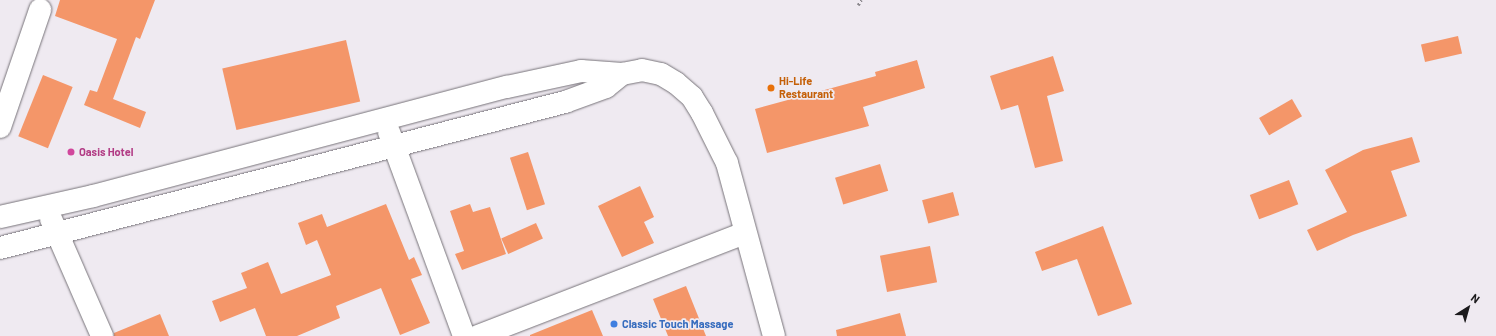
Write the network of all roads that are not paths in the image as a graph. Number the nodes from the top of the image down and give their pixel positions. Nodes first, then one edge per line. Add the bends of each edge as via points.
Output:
1 (40, 10) dead end
2 (622, 74) junction
3 (385, 120) junction
4 (0, 126) edge
5 (394, 147) junction
6 (47, 206) junction
7 (0, 217) edge
8 (55, 232) junction
9 (745, 233) junction
10 (0, 248) edge
11 (102, 336) edge
12 (464, 336) edge
13 (478, 336) edge
14 (774, 336) edge

1 - 4 street
2 - 3 street via 581,71 507,87
2 - 5 street via 606,87 588,95
2 - 9 street via 642,70 660,74 692,97 727,163
3 - 5 street
3 - 6 street
5 - 8 street
5 - 12 street
6 - 7 street
6 - 8 street
8 - 10 street
8 - 11 street
9 - 13 street
9 - 14 street

